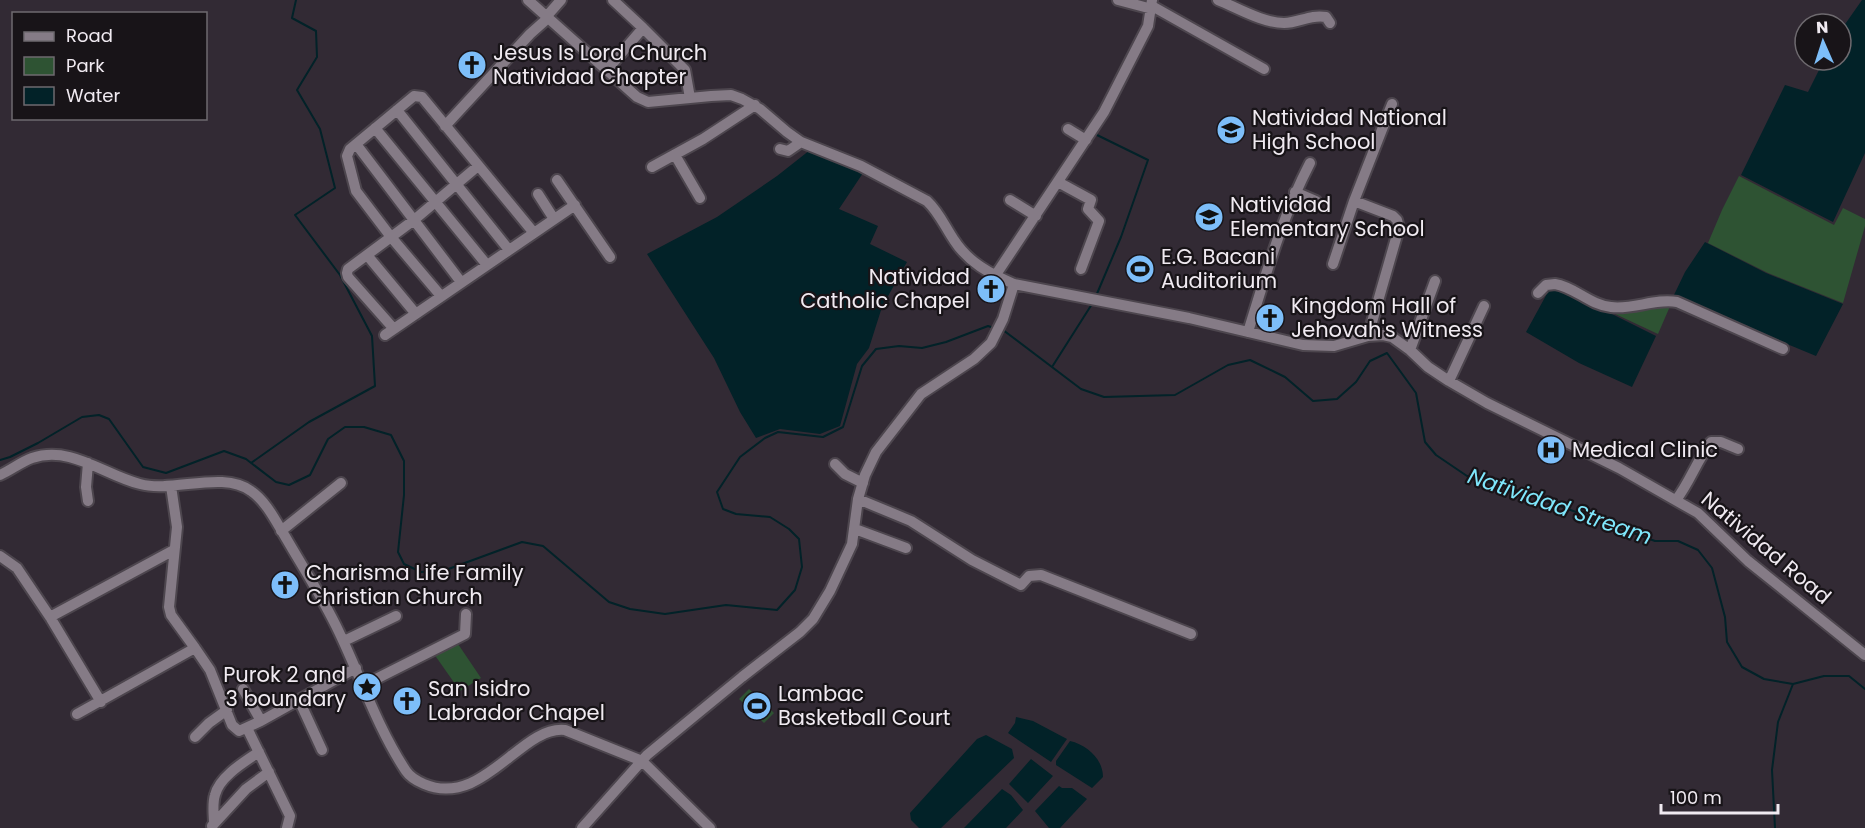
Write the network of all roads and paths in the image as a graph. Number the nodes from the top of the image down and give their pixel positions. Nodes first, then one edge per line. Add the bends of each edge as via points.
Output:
1 (528, 0) edge
2 (561, 0) edge
3 (613, 0) edge
4 (1118, 0) edge
5 (1218, 0) edge
6 (1152, 5) edge
7 (547, 18) junction
8 (1330, 23) dead end
9 (643, 28) junction
10 (1264, 69) dead end
11 (606, 71) junction
12 (690, 98) junction
13 (1392, 104) dead end
14 (755, 105) junction
15 (396, 110) junction
16 (445, 126) junction
17 (375, 128) junction
18 (1068, 129) dead end
19 (1086, 140) junction
20 (801, 141) junction
21 (356, 144) junction
22 (780, 149) dead end
23 (675, 155) junction
24 (1310, 163) dead end
25 (478, 166) junction
26 (652, 167) dead end
27 (557, 180) dead end
28 (1059, 182) junction
29 (456, 185) junction
30 (1295, 192) junction
31 (538, 194) dead end
32 (699, 198) dead end
33 (1010, 200) dead end
34 (1316, 201) dead end
35 (1354, 201) junction
36 (435, 203) junction
37 (575, 205) junction
38 (1036, 216) junction
39 (554, 219) junction
40 (414, 220) junction
41 (534, 233) junction
42 (391, 237) junction
43 (508, 250) junction
44 (367, 255) junction
45 (610, 256) dead end
46 (1333, 264) dead end
47 (487, 265) junction
48 (1081, 269) dead end
49 (995, 276) junction
50 (1435, 281) dead end
51 (461, 282) junction
52 (1014, 284) junction
53 (1538, 293) dead end
54 (441, 296) junction
55 (1484, 306) dead end
56 (416, 314) junction
57 (1248, 332) junction
58 (1368, 336) junction
59 (1783, 349) dead end
60 (1410, 350) junction
61 (1449, 381) junction
62 (1738, 449) dead end
63 (88, 463) junction
64 (835, 464) dead end
65 (0, 474) edge
66 (341, 483) dead end
67 (863, 483) junction
68 (171, 486) junction
69 (858, 499) junction
70 (1676, 500) junction
71 (88, 501) dead end
72 (855, 529) junction
73 (281, 531) junction
74 (906, 548) dead end
75 (174, 550) junction
76 (0, 556) edge
77 (466, 614) dead end
78 (396, 616) dead end
79 (50, 617) junction
80 (1191, 634) dead end
81 (344, 641) junction
82 (195, 648) junction
83 (1865, 655) edge
84 (356, 668) junction
85 (364, 685) junction
86 (243, 689) dead end
87 (299, 700) junction
88 (101, 702) junction
89 (227, 710) junction
90 (77, 714) dead end
91 (261, 721) junction
92 (247, 728) junction
93 (195, 738) dead end
94 (322, 750) dead end
95 (259, 752) junction
96 (642, 761) junction
97 (269, 772) junction
98 (212, 826) edge
99 (287, 828) edge
100 (582, 828) edge
101 (710, 828) edge

1 - 7 street, Natividad Road
2 - 7 street
3 - 9 street
4 - 6 street
5 - 8 street via 1277,23 1293,23 1310,16 1326,17
6 - 10 street
6 - 19 street via 1148,26
7 - 11 street, Natividad Road
7 - 16 street
9 - 11 street
9 - 12 street via 685,70
11 - 12 street, Natividad Road via 648,102
12 - 14 street, Natividad Road via 731,95
13 - 35 street
14 - 20 street, Natividad Road
14 - 23 street
15 - 16 street via 419,95
15 - 17 street
15 - 29 street
16 - 25 street
17 - 21 street
17 - 36 street
18 - 19 street
19 - 28 street
20 - 22 street via 788,150
20 - 49 street, Natividad Road via 861,166 927,201 962,251
21 - 40 street
21 - 42 street via 347,156 356,191
23 - 26 street
23 - 32 street
24 - 30 street
25 - 29 street
25 - 41 street
27 - 37 street
28 - 38 street
28 - 48 street via 1091,200 1088,209 1099,221
29 - 36 street
29 - 43 street
30 - 34 street
30 - 57 street
31 - 39 street
33 - 38 street
35 - 46 street
35 - 58 street via 1393,216 1399,223
36 - 40 street
36 - 47 street
37 - 39 street
37 - 45 street
38 - 49 street
39 - 41 street
40 - 42 street
40 - 51 street
41 - 43 street
42 - 44 street
42 - 54 street
43 - 47 street
44 - 56 street
44 - 56 street via 346,273 390,332
47 - 51 street
49 - 52 street, Natividad Road
50 - 60 street
51 - 54 street
52 - 57 street, Natividad Road
52 - 67 street via 991,344 915,400 876,452
53 - 59 street via 1546,285 1555,284 1614,308 1677,302
54 - 56 street
55 - 61 street
57 - 58 street, Natividad Road via 1320,346
58 - 60 street, Natividad Road via 1392,337
60 - 61 street, Natividad Road
61 - 70 street, Natividad Road
62 - 70 street via 1711,442
63 - 65 street via 49,455
63 - 68 street via 140,484
63 - 71 street
64 - 67 street
66 - 73 street
67 - 69 street
68 - 73 street via 217,483 251,490
68 - 75 street via 177,527
69 - 72 street
69 - 80 street via 911,521 972,560 1021,585 1029,576 1041,575
70 - 83 street, Natividad Road via 1712,524 1748,561
72 - 74 street
72 - 96 street via 842,566 813,619
73 - 81 street
75 - 79 street
75 - 82 street via 169,607
76 - 79 street via 17,568
77 - 85 street via 465,634
78 - 81 street
79 - 88 street
81 - 84 street
82 - 88 street
82 - 89 street via 210,670
84 - 85 street
84 - 87 street
85 - 96 street via 407,774 427,785 468,785 532,741 558,730
86 - 91 street
87 - 91 street
87 - 94 street
88 - 90 street
89 - 92 street via 237,730
89 - 93 street
91 - 92 street
92 - 95 street
95 - 97 street
95 - 98 street via 243,762 218,788
96 - 100 street
96 - 101 street
97 - 98 street via 246,789
97 - 99 street via 290,816

